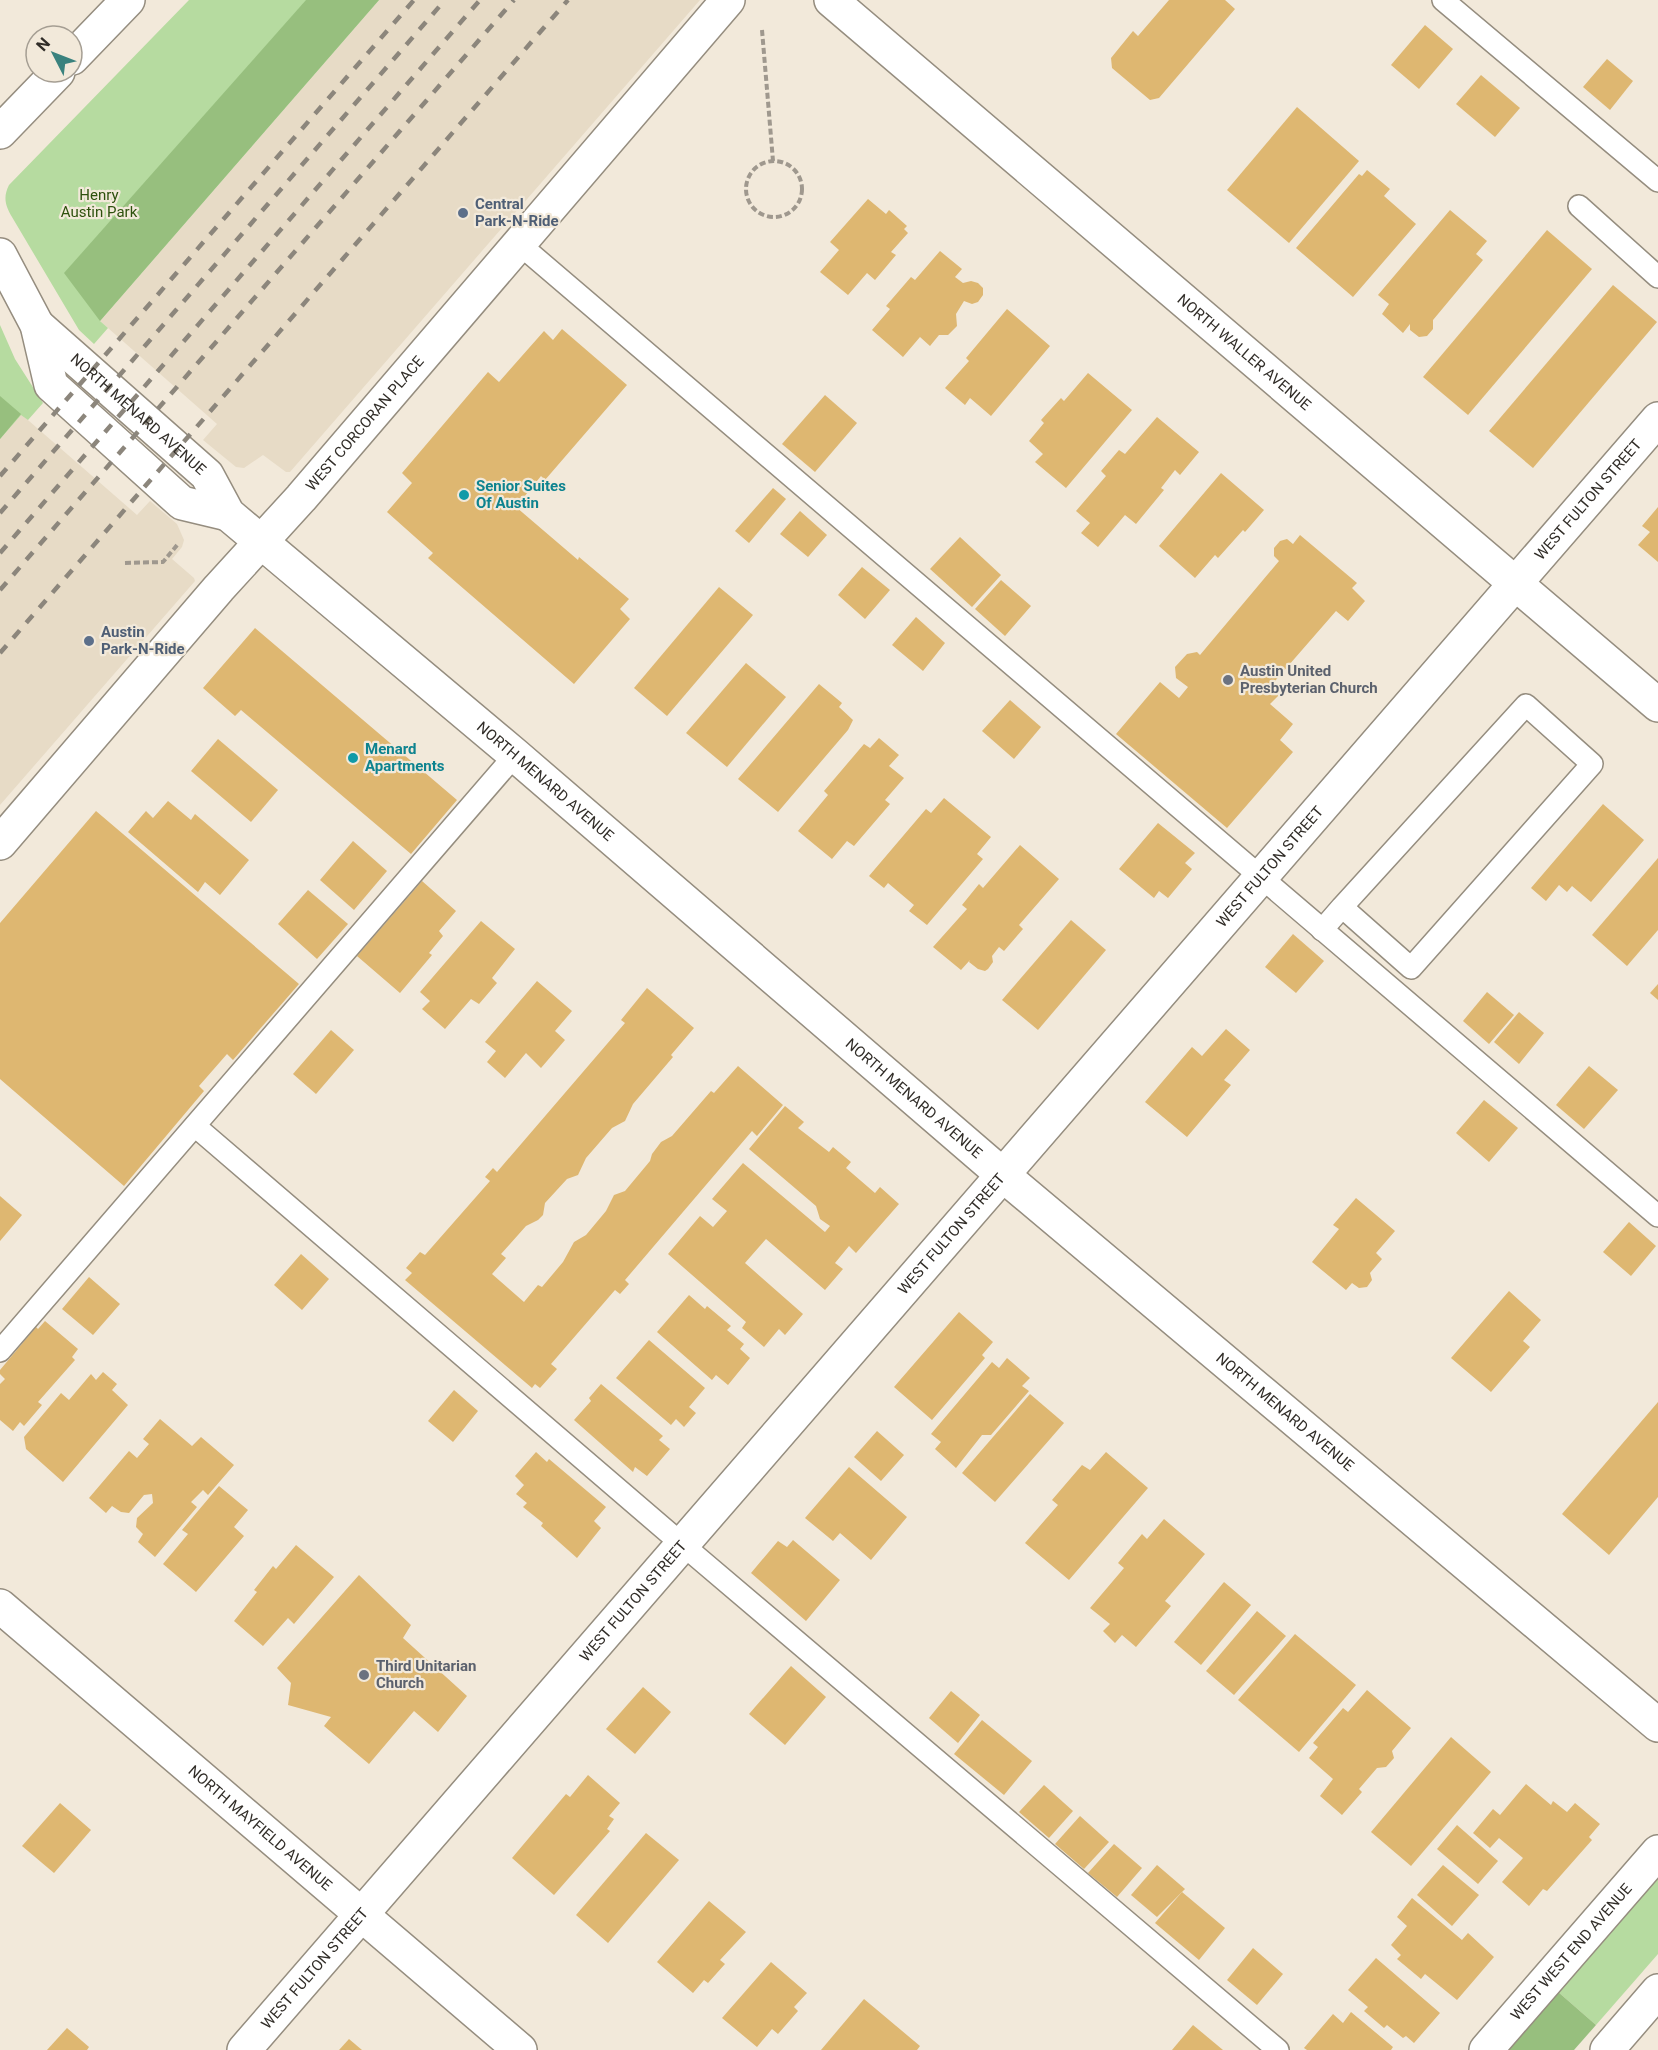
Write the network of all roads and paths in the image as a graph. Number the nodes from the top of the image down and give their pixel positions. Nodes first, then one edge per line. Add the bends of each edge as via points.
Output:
1 (128, 0) edge
2 (728, 0) edge
3 (831, 0) edge
4 (1443, 0) edge
5 (762, 30) dead end
6 (84, 46) edge
7 (46, 84) edge
8 (0, 132) edge
9 (773, 161) junction
10 (1658, 181) edge
11 (1579, 206) dead end
12 (518, 243) junction
13 (0, 255) edge
14 (1658, 278) edge
15 (1658, 419) edge
16 (261, 542) junction
17 (178, 544) dead end
18 (125, 562) dead end
19 (1516, 583) junction
20 (1658, 705) edge
21 (515, 755) junction
22 (0, 843) edge
23 (1261, 878) junction
24 (1342, 907) junction
25 (1322, 930) junction
26 (195, 1126) junction
27 (1004, 1176) junction
28 (1658, 1216) edge
29 (0, 1351) edge
30 (683, 1545) junction
31 (0, 1605) edge
32 (1658, 1725) edge
33 (1658, 1852) edge
34 (362, 1915) junction
35 (1658, 1991) edge
36 (244, 2050) edge
37 (520, 2050) edge
38 (1278, 2050) edge
39 (1486, 2050) edge
40 (1607, 2050) edge

1 - 6 street
2 - 12 street, WEST CORCORAN PLACE
3 - 19 street, NORTH WALLER AVENUE
4 - 10 lane
5 - 9 path
7 - 8 street
9 - 9 path via 791,167 802,183 800,202 786,215 776,218 752,208 746,191 746,183 756,167
11 - 14 lane
12 - 16 street, WEST CORCORAN PLACE
12 - 23 lane
13 - 16 street, NORTH MENARD AVENUE via 37,325 51,385 182,503 228,514
15 - 19 street, WEST FULTON STREET
16 - 21 street, NORTH MENARD AVENUE
16 - 22 street, WEST CORCORAN PLACE
17 - 18 path via 163,562
19 - 20 street, NORTH WALLER AVENUE
19 - 23 street, WEST FULTON STREET
21 - 26 lane
21 - 27 street, NORTH MENARD AVENUE
23 - 25 lane
23 - 27 street, WEST FULTON STREET
24 - 24 lane via 1526,705 1592,764 1411,968
24 - 25 lane
25 - 28 lane
26 - 29 lane
26 - 30 lane
27 - 30 street, WEST FULTON STREET
27 - 32 street, NORTH MENARD AVENUE
30 - 34 street, WEST FULTON STREET
30 - 38 lane
31 - 34 street, NORTH MAYFIELD AVENUE
33 - 39 street, WEST WEST END AVENUE
34 - 36 street, WEST FULTON STREET
34 - 37 street, NORTH MAYFIELD AVENUE
35 - 40 street

